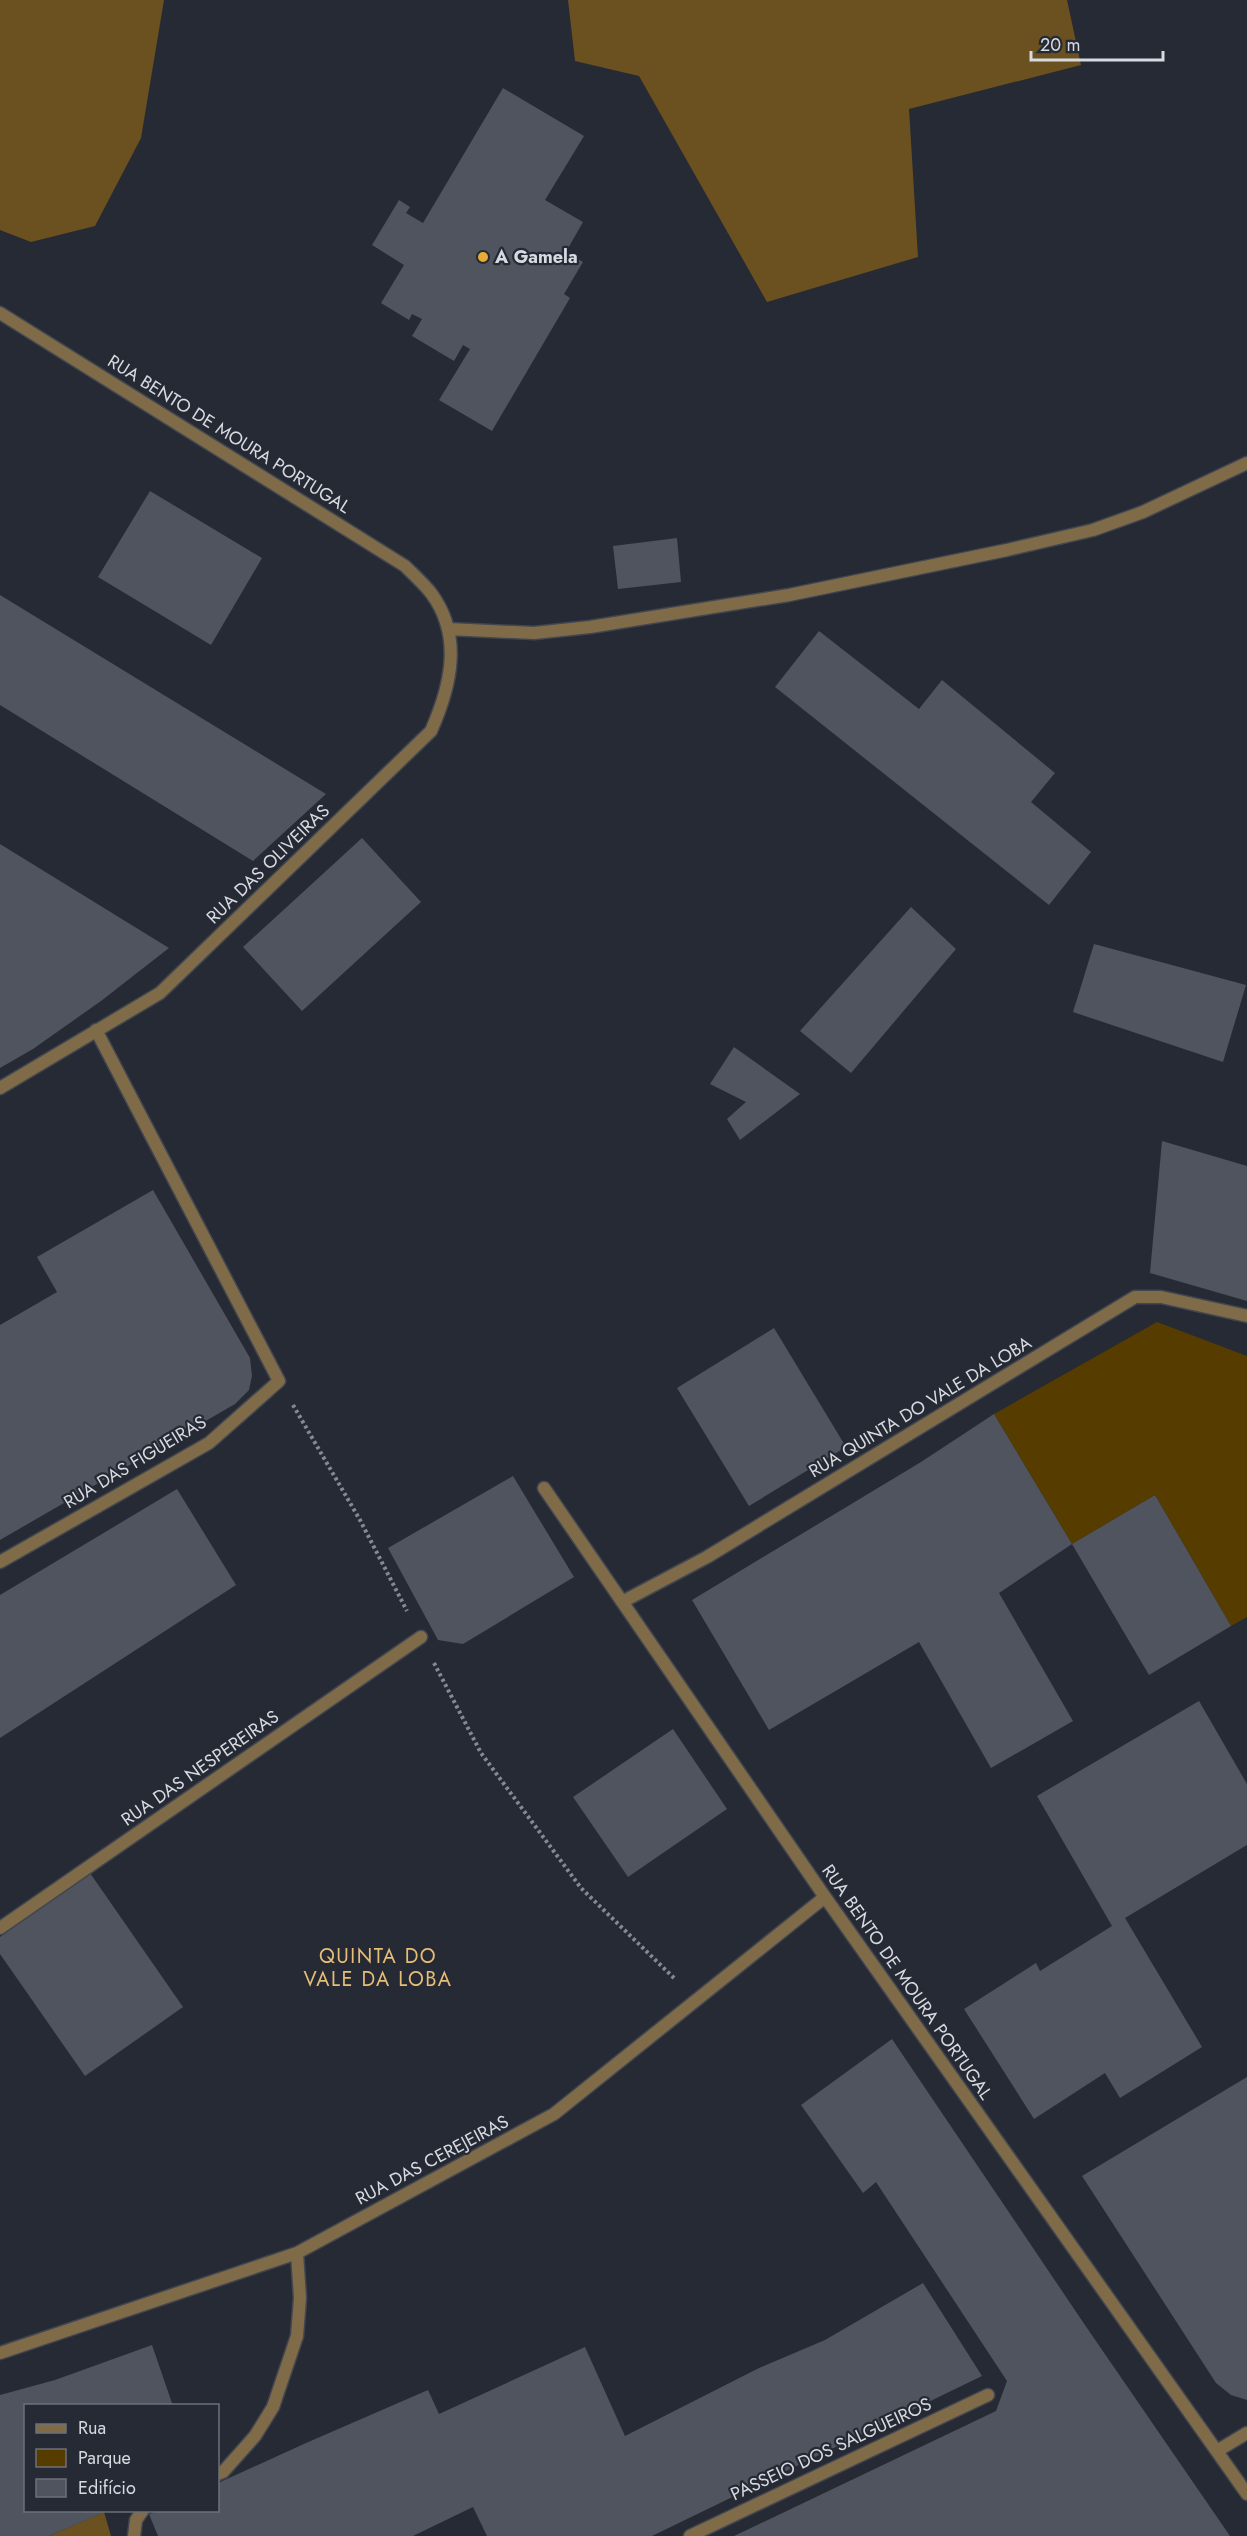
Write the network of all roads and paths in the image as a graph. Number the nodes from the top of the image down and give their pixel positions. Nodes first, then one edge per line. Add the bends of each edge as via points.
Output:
1 (0, 314) edge
2 (1247, 463) edge
3 (432, 594) joint
4 (448, 629) junction
5 (96, 1030) junction
6 (0, 1088) edge
7 (1247, 1316) edge
8 (279, 1381) junction
9 (544, 1488) dead end
10 (0, 1562) edge
11 (622, 1602) junction
12 (421, 1637) junction
13 (825, 1897) junction
14 (0, 1928) edge
15 (697, 2000) junction
16 (297, 2253) junction
17 (0, 2353) edge
18 (988, 2395) dead end
19 (1247, 2433) edge
20 (1216, 2451) junction
21 (219, 2474) edge
22 (1247, 2494) edge
23 (142, 2512) edge
24 (134, 2536) edge
25 (690, 2536) edge

1 - 3 street, RUA BENTO DE MOURA PORTUGAL via 405,566
2 - 4 street via 1143,512 1093,530 961,560 789,595 590,627 534,633
3 - 4 street, RUA DAS OLIVEIRAS
4 - 5 street, RUA DAS OLIVEIRAS via 452,665 444,701 431,731 160,993
5 - 6 street, RUA DAS OLIVEIRAS
5 - 8 street
7 - 11 street, RUA QUINTA DO VALE DA LOBA via 1161,1297 1136,1297 707,1557
8 - 10 street, RUA DAS FIGUEIRAS via 209,1443
8 - 12 path via 360,1520
9 - 11 street, RUA BENTO DE MOURA PORTUGAL
11 - 13 street, RUA BENTO DE MOURA PORTUGAL
12 - 14 street, RUA DAS NESPEREIRAS
12 - 15 path via 482,1753 581,1888
13 - 15 street, RUA DAS CEREJEIRAS
13 - 20 street, RUA BENTO DE MOURA PORTUGAL
15 - 16 street, RUA DAS CEREJEIRAS via 554,2114
16 - 17 street, RUA DAS CEREJEIRAS
16 - 21 street via 297,2336 273,2407 255,2436
18 - 25 street, PASSEIO DOS SALGUEIROS
19 - 20 street
20 - 22 street, RUA BENTO DE MOURA PORTUGAL
23 - 24 street via 136,2520

